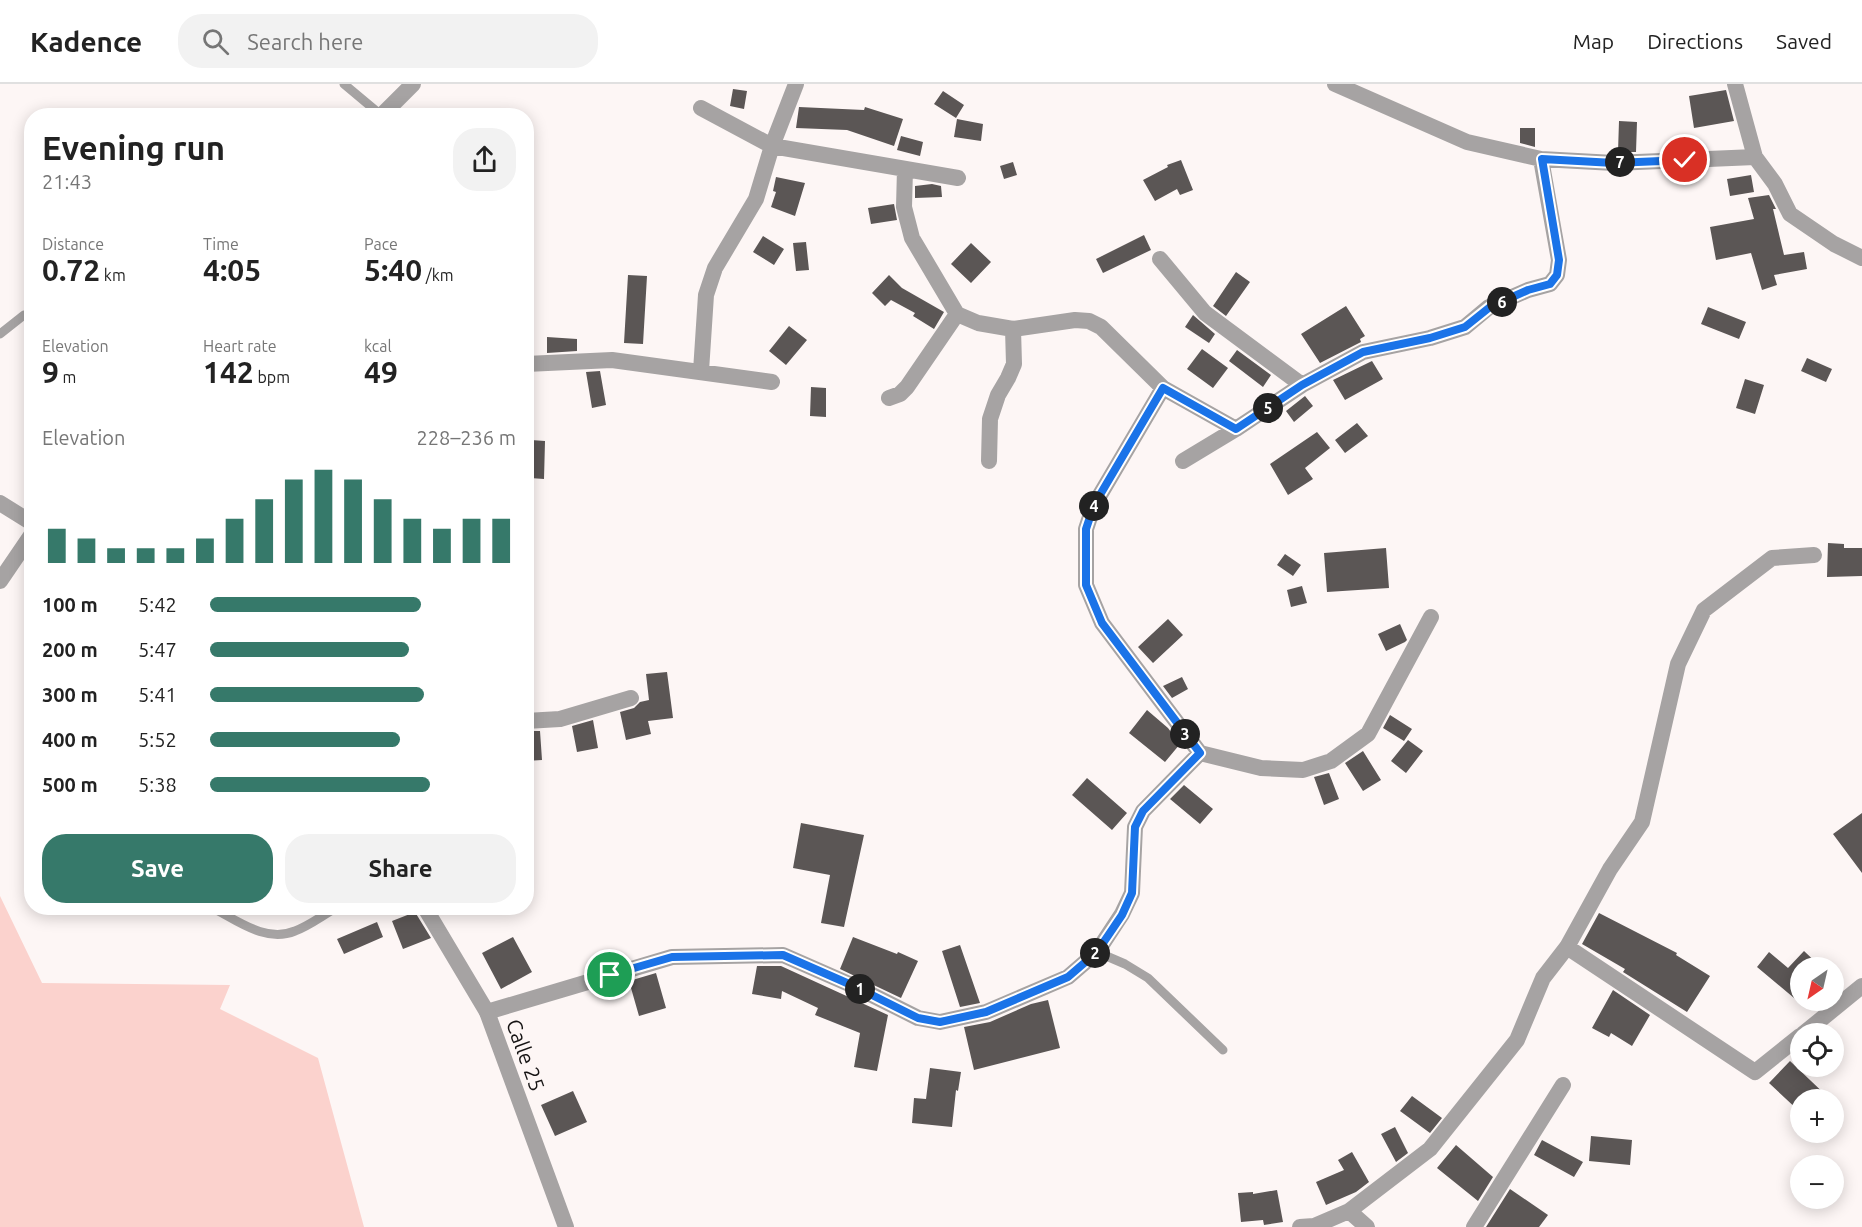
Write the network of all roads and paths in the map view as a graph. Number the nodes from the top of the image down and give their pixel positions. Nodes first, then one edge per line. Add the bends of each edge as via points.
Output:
1 (344, 84) edge
2 (413, 84) edge
3 (796, 84) edge
4 (1335, 84) edge
5 (1735, 84) edge
6 (373, 108) edge
7 (388, 108) edge
8 (700, 108) dead end
9 (772, 146) junction
10 (1755, 157) junction
11 (1542, 159) junction
12 (905, 169) junction
13 (958, 178) dead end
14 (1862, 258) edge
15 (1160, 259) dead end
16 (957, 314) junction
17 (24, 315) dead end
18 (1013, 329) junction
19 (0, 334) edge
20 (534, 364) edge
21 (701, 371) junction
22 (772, 382) dead end
23 (1302, 385) junction
24 (1163, 388) junction
25 (889, 398) dead end
26 (1236, 429) junction
27 (989, 460) dead end
28 (1182, 460) dead end
29 (0, 503) edge
30 (24, 518) edge
31 (24, 546) edge
32 (1814, 555) dead end
33 (0, 581) edge
34 (1431, 617) dead end
35 (631, 698) dead end
36 (534, 721) edge
37 (1200, 753) junction
38 (226, 915) edge
39 (324, 915) edge
40 (429, 915) edge
41 (1567, 947) junction
42 (1097, 952) junction
43 (1862, 986) edge
44 (487, 1012) junction
45 (1817, 1023) edge
46 (1790, 1044) edge
47 (1223, 1050) dead end
48 (1563, 1085) dead end
49 (1349, 1211) junction
50 (566, 1227) edge
51 (1300, 1227) edge
52 (1367, 1227) edge
53 (1474, 1227) edge

1 - 6 lane
2 - 7 street
3 - 9 street
4 - 11 street via 1467,142
5 - 10 street
8 - 9 street
9 - 12 street
9 - 21 street via 756,199 715,268 706,295
10 - 11 street via 1614,163
10 - 14 street via 1790,214
11 - 23 street via 1559,260 1557,275 1550,284 1490,307 1465,327 1363,352
12 - 13 street
12 - 16 street via 904,207 912,238
15 - 23 street via 1205,314
16 - 18 street via 978,323
16 - 25 street via 907,387
17 - 19 lane
18 - 24 street via 1089,321 1101,327
18 - 27 street via 1014,364 990,419
20 - 21 street via 612,360
21 - 22 street
23 - 26 street
24 - 26 street
24 - 37 street via 1094,505 1086,529 1086,585 1102,623
26 - 28 street
29 - 30 street
31 - 33 street
32 - 41 street via 1772,558 1704,610 1678,664 1642,822 1610,869
34 - 37 street via 1368,734 1331,761 1303,770 1261,768
35 - 36 street via 560,719
37 - 42 street via 1143,811 1135,827 1132,893
38 - 39 lane via 260,933 279,936
40 - 44 street, Calle 25
41 - 46 street via 1755,1072
41 - 49 street via 1543,978 1517,1040 1430,1149
42 - 44 street via 1068,977 986,1012 940,1022 918,1018 783,955 672,957
42 - 47 lane via 1148,978
43 - 45 street
44 - 50 street, Calle 25
48 - 53 street
49 - 51 street via 1314,1226
49 - 52 street

